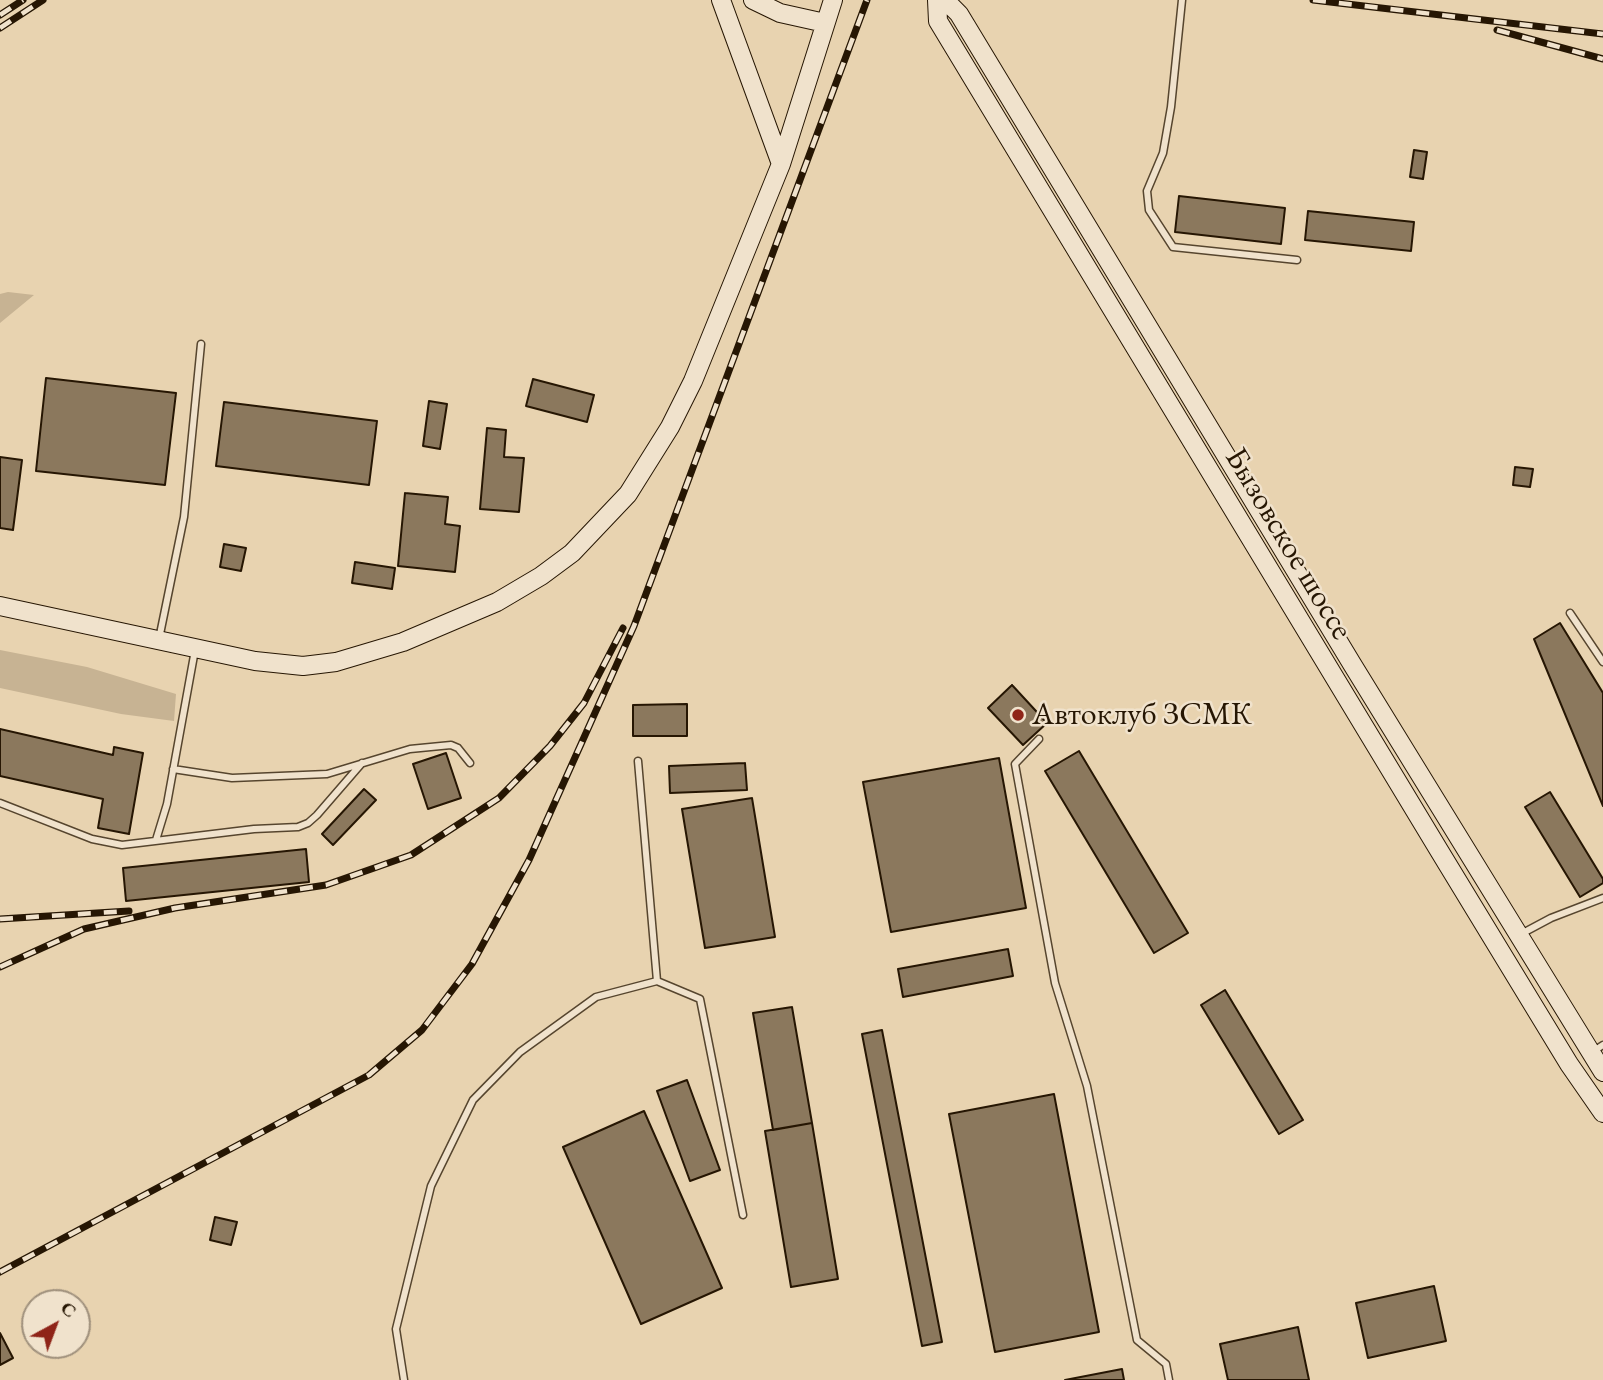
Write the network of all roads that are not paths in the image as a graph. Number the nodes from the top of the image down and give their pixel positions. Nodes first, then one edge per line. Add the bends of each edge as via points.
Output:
1 (721, 0) edge
2 (753, 0) edge
3 (833, 0) edge
4 (937, 0) edge
5 (945, 0) edge
6 (1182, 0) edge
7 (825, 23) junction
8 (781, 164) junction
9 (1297, 260) dead end
10 (201, 344) dead end
11 (0, 606) edge
12 (1570, 613) dead end
13 (159, 640) junction
14 (196, 648) junction
15 (1603, 662) edge
16 (1039, 739) dead end
17 (638, 761) dead end
18 (470, 763) dead end
19 (362, 764) junction
20 (173, 769) junction
21 (0, 803) edge
22 (156, 840) junction
23 (1603, 898) edge
24 (1520, 935) junction
25 (657, 981) junction
26 (1597, 1049) edge
27 (1603, 1072) edge
28 (1603, 1113) edge
29 (743, 1215) dead end
30 (404, 1380) edge
31 (1169, 1380) edge

1 - 8 main road
2 - 7 main road via 780,13
3 - 7 main road
4 - 28 main road, Бызовское шоссе via 938,21 1425,829
5 - 24 main road, Бызовское шоссе via 958,14
6 - 9 lane via 1171,107 1163,153 1147,191 1149,210 1173,247
7 - 8 main road
8 - 14 main road via 670,427 628,494 572,553 513,594 469,615 336,662 283,665
10 - 13 lane via 184,517
11 - 13 main road
12 - 15 lane
13 - 14 main road
14 - 20 lane
16 - 31 lane via 1015,764 1055,983 1087,1086 1137,1340 1166,1364
17 - 25 lane
18 - 19 lane via 451,745 410,749
19 - 20 lane via 327,774 232,778
19 - 22 lane via 317,815 298,827
20 - 22 lane
21 - 22 lane via 92,839 122,845
23 - 24 lane
24 - 26 main road, Бызовское шоссе
25 - 29 lane via 700,999
25 - 30 lane via 596,997 520,1052 473,1100 431,1186 396,1329
26 - 27 main road, Бызовское шоссе

